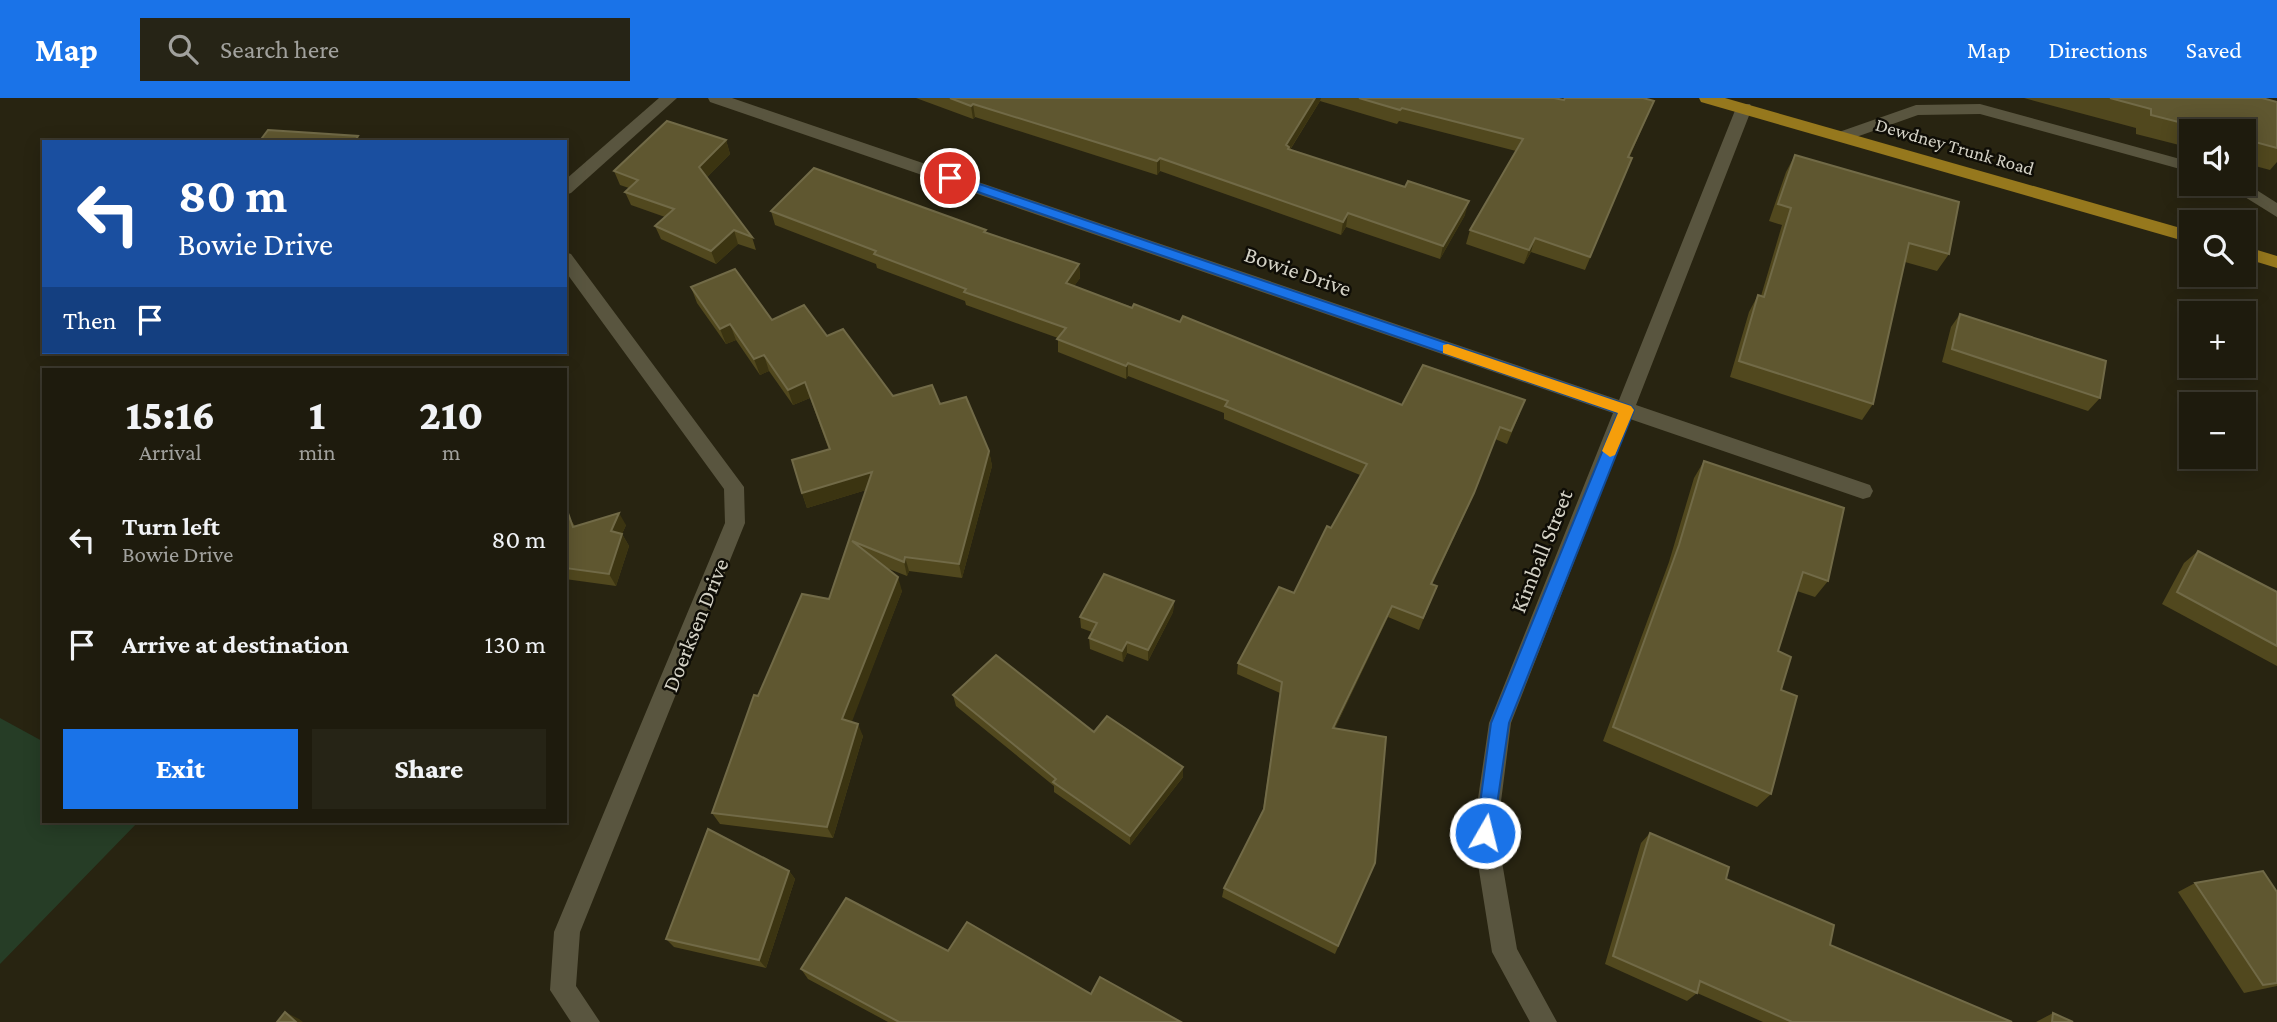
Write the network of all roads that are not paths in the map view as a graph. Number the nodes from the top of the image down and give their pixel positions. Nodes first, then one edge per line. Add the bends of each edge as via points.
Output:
1 (669, 98) edge
2 (716, 98) edge
3 (1707, 98) edge
4 (1744, 108) junction
5 (1845, 136) junction
6 (2179, 164) edge
7 (567, 187) edge
8 (2256, 196) edge
9 (2277, 211) edge
10 (2179, 233) edge
11 (2256, 256) edge
12 (567, 261) edge
13 (2277, 262) edge
14 (1626, 410) junction
15 (1863, 491) dead end
16 (587, 1022) edge
17 (1544, 1022) edge

1 - 7 street
2 - 14 street, Bowie Drive
3 - 4 main road, Dewdney Trunk Road
4 - 5 main road, Dewdney Trunk Road
4 - 14 street, Kimball Street
5 - 6 street via 1916,110 1980,109
5 - 10 main road, Dewdney Trunk Road
8 - 9 street
11 - 13 main road
12 - 16 street, Doerksen Drive via 734,486 736,523 567,933 563,990
14 - 15 street, Bowie Drive
14 - 17 street, Kimball Street via 1500,723 1485,833 1505,953

